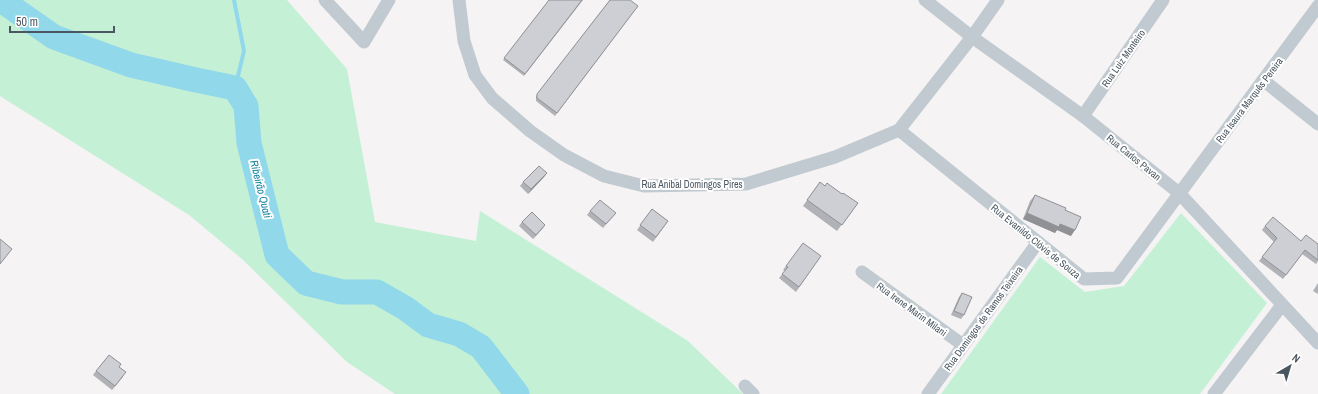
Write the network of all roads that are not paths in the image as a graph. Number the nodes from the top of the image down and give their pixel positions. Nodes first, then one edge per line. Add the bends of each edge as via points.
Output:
1 (325, 0) edge
2 (389, 0) edge
3 (459, 0) edge
4 (925, 0) edge
5 (998, 0) edge
6 (1163, 0) edge
7 (1318, 6) edge
8 (972, 37) junction
9 (1263, 80) junction
10 (1083, 116) junction
11 (1318, 124) edge
12 (899, 130) junction
13 (1179, 193) junction
14 (1038, 242) junction
15 (862, 272) dead end
16 (1282, 305) junction
17 (1318, 343) edge
18 (963, 345) junction
19 (928, 394) edge
20 (1214, 394) edge

1 - 2 street via 364,42
3 - 12 street, Rua Aníbal Domingos Pires via 464,41 476,75 492,98 530,132 564,156 604,176 644,186 746,184 836,157
4 - 8 street, Rua Carlos Pavan
5 - 8 street, Rua Aníbal Domingos Pires
6 - 10 street, Rua Luiz Monteiro
7 - 9 street, Rua Isaura Marquês Pereira
8 - 10 street, Rua Carlos Pavan
8 - 12 street, Rua Aníbal Domingos Pires
9 - 11 street
9 - 13 street, Rua Isaura Marquês Pereira
10 - 13 street, Rua Carlos Pavan
12 - 14 street, Rua Evanildo Clóvis de Souza
13 - 14 street, Rua Evanildo Clóvis de Souza via 1117,278 1084,279
13 - 16 street, Rua Carlos Pavan
14 - 18 street, Rua Domingos de Ramos Teixeira
15 - 18 street, Rua Irene Marin Milani
16 - 17 street, Rua Carlos Pavan
16 - 20 street
18 - 19 street, Rua Domingos de Ramos Teixeira

